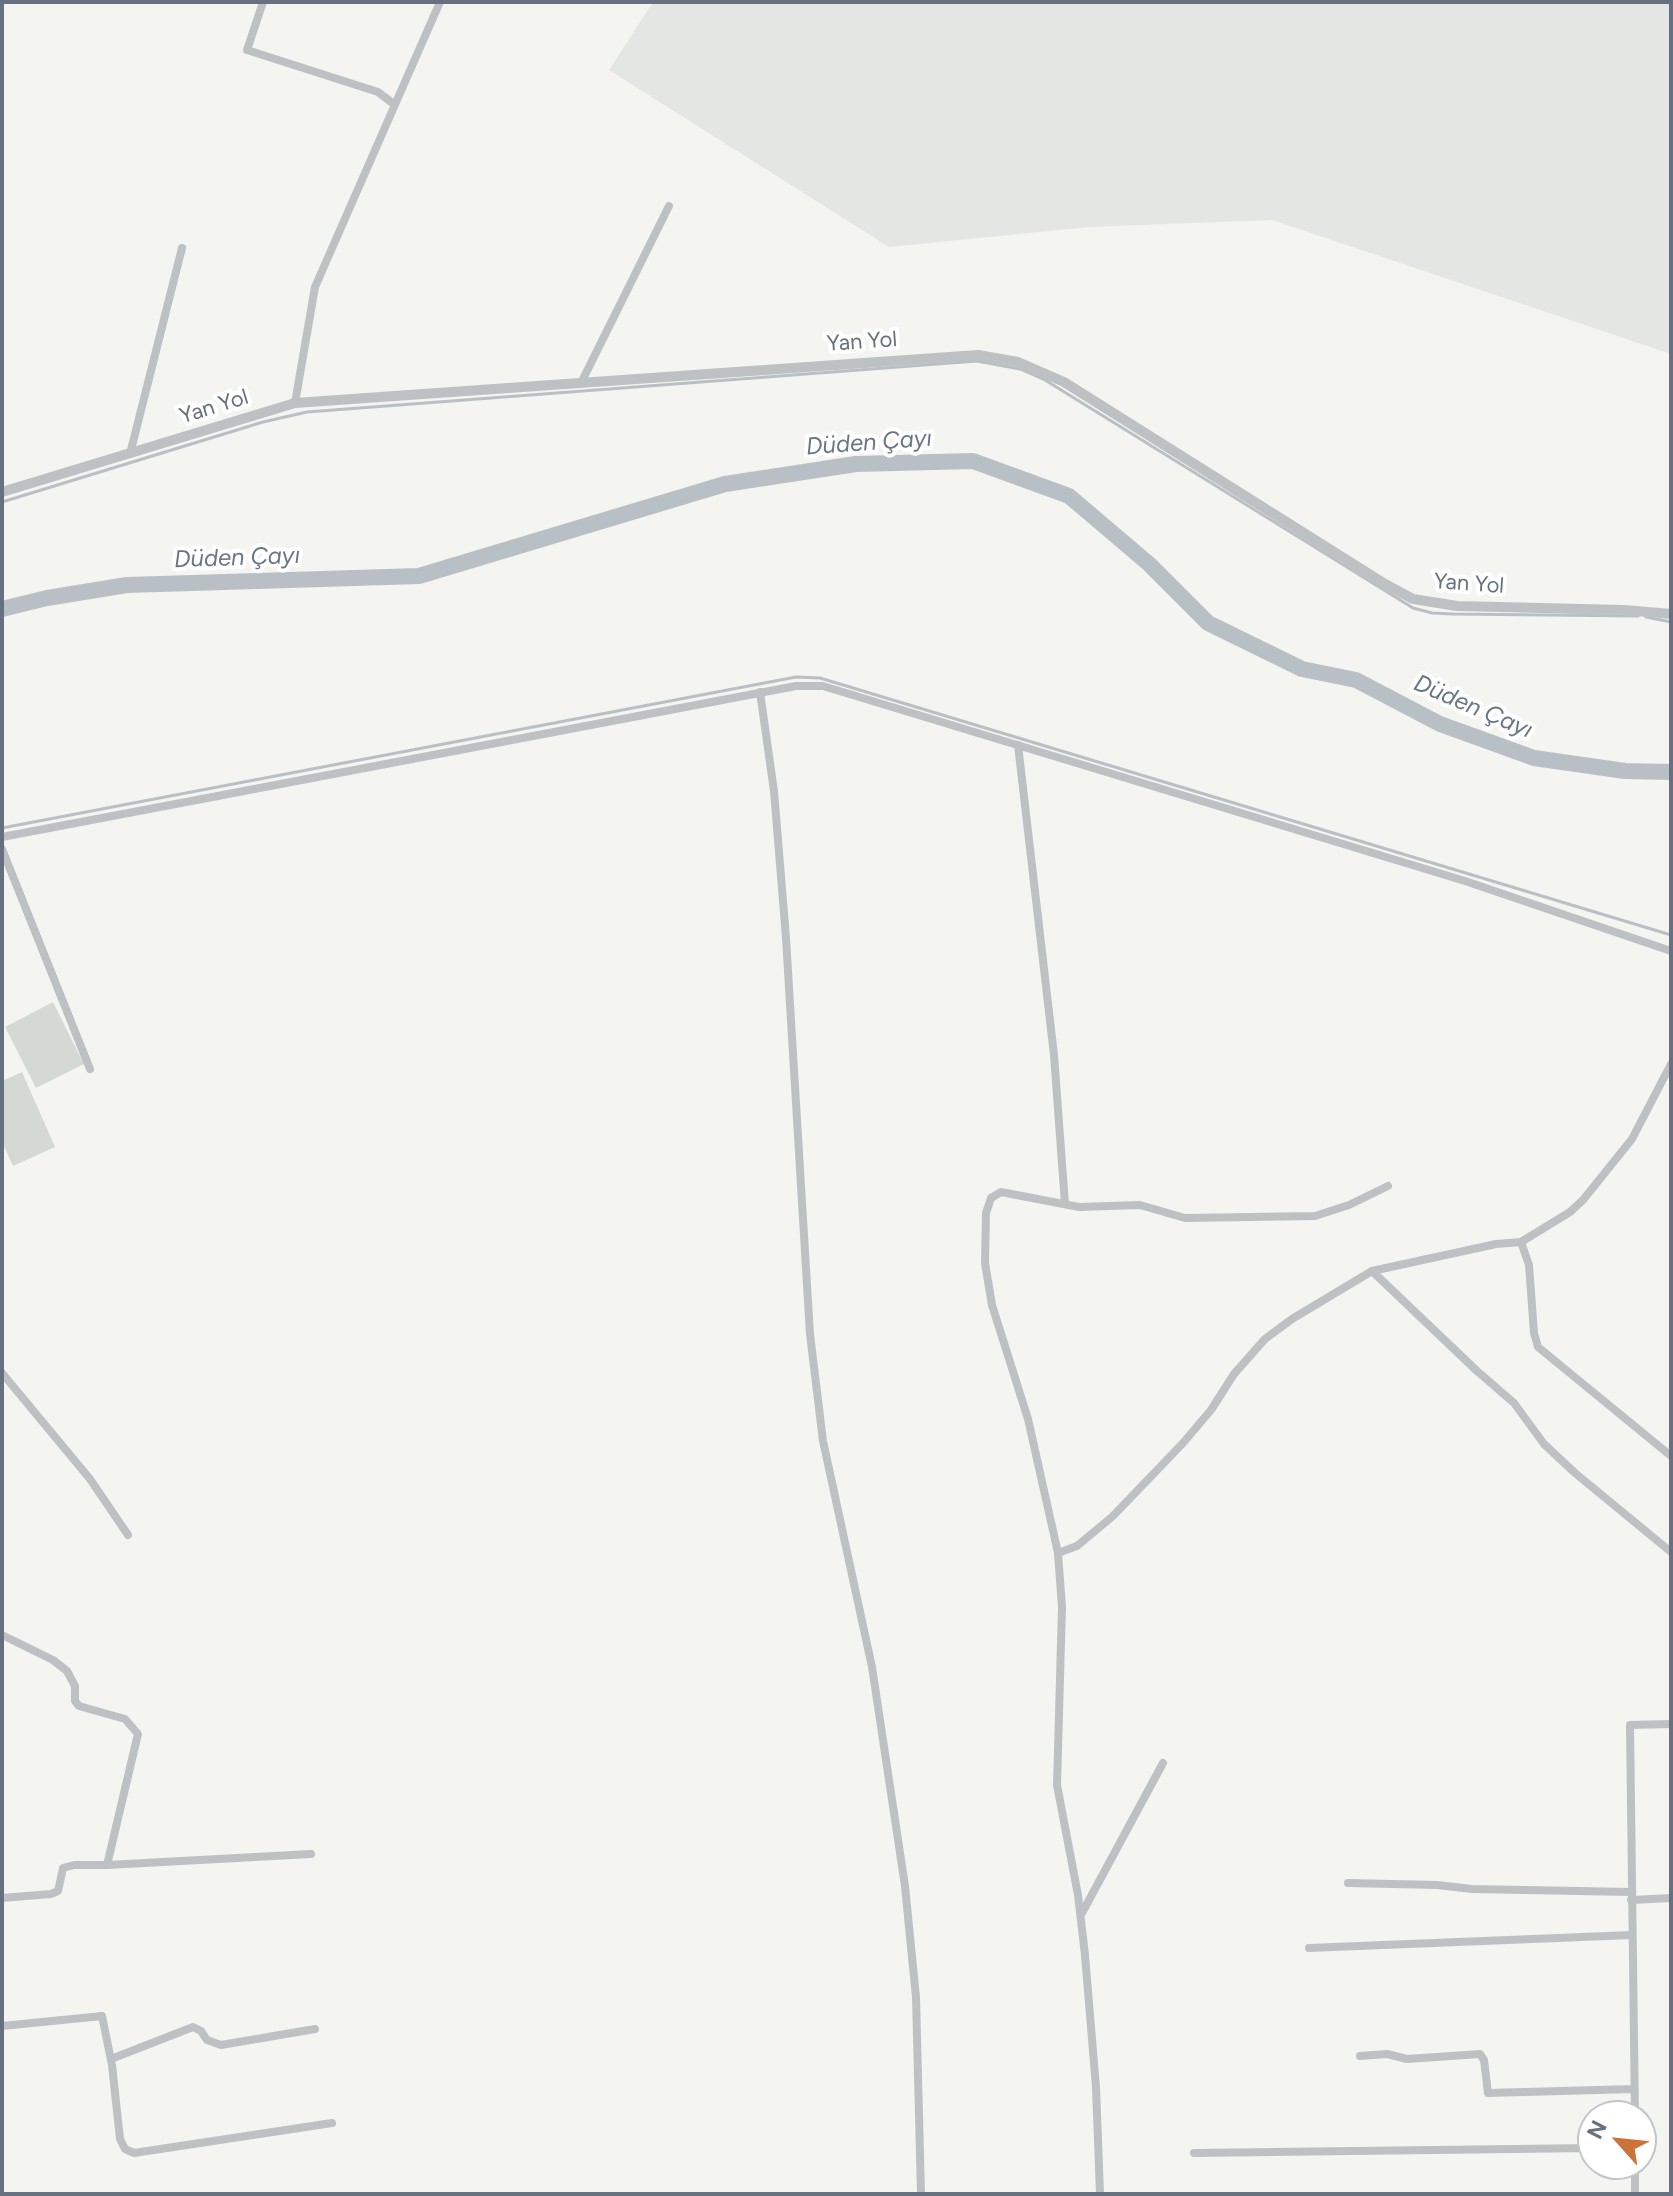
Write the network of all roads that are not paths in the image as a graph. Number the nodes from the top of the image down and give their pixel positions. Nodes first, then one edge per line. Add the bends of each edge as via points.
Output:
1 (263, 2) edge
2 (440, 2) edge
3 (395, 105) junction
4 (669, 206) dead end
5 (182, 248) dead end
6 (581, 383) junction
7 (295, 403) junction
8 (130, 454) junction
9 (2, 492) edge
10 (1671, 614) edge
11 (760, 692) junction
12 (1018, 745) junction
13 (2, 837) edge
14 (2, 849) edge
15 (1671, 951) edge
16 (1671, 1064) edge
17 (90, 1069) dead end
18 (1388, 1186) dead end
19 (1065, 1204) junction
20 (1521, 1242) junction
21 (1372, 1271) junction
22 (2, 1373) edge
23 (1671, 1456) edge
24 (128, 1535) dead end
25 (1671, 1552) edge
26 (1058, 1553) junction
27 (2, 1635) edge
28 (1671, 1724) edge
29 (1163, 1763) dead end
30 (311, 1854) dead end
31 (107, 1865) junction
32 (1348, 1883) dead end
33 (1631, 1896) junction
34 (2, 1898) edge
35 (1671, 1898) edge
36 (1081, 1916) junction
37 (1632, 1935) junction
38 (1309, 1948) dead end
39 (2, 2026) edge
40 (315, 2029) dead end
41 (1360, 2056) dead end
42 (111, 2059) junction
43 (1634, 2089) junction
44 (1634, 2100) edge
45 (332, 2123) dead end
46 (1577, 2148) edge
47 (1194, 2153) dead end
48 (921, 2194) edge
49 (1100, 2194) edge

1 - 3 street via 247,50 378,92
2 - 3 street
3 - 7 street via 315,287
4 - 6 street
5 - 8 street
6 - 7 street, Yan Yol
6 - 10 street, Yan Yol via 992,356 1064,382 1413,599 1457,606
7 - 8 street, Yan Yol
8 - 9 street, Yan Yol
11 - 12 street via 823,686
11 - 13 street
11 - 48 street via 774,791 810,1334 823,1441 872,1667 905,1886 916,1997
12 - 15 street via 1465,881
12 - 19 street via 1054,1055
14 - 17 street
16 - 20 street via 1632,1139 1583,1200
18 - 19 street via 1315,1216 1185,1218 1140,1205
19 - 26 street via 1001,1192 991,1198 986,1213 985,1263 992,1305 1028,1419
20 - 21 street
20 - 23 street via 1529,1265 1538,1347
21 - 25 street via 1514,1403 1544,1444
21 - 26 street via 1265,1339 1202,1421 1140,1489 1077,1546
22 - 24 street via 90,1479
26 - 36 street via 1062,1607 1057,1785
27 - 31 street via 67,1671 79,1706 125,1719 138,1734
28 - 33 street via 1630,1725
29 - 36 street
30 - 31 street
31 - 34 street via 63,1868 58,1891 51,1894
32 - 33 street
33 - 35 street
33 - 37 street
36 - 49 street
37 - 38 street
37 - 43 street
39 - 42 street via 102,2016
40 - 42 street via 221,2045 193,2027
41 - 43 street via 1480,2054 1488,2093
42 - 45 street via 120,2139 134,2153
43 - 44 street
46 - 47 street

